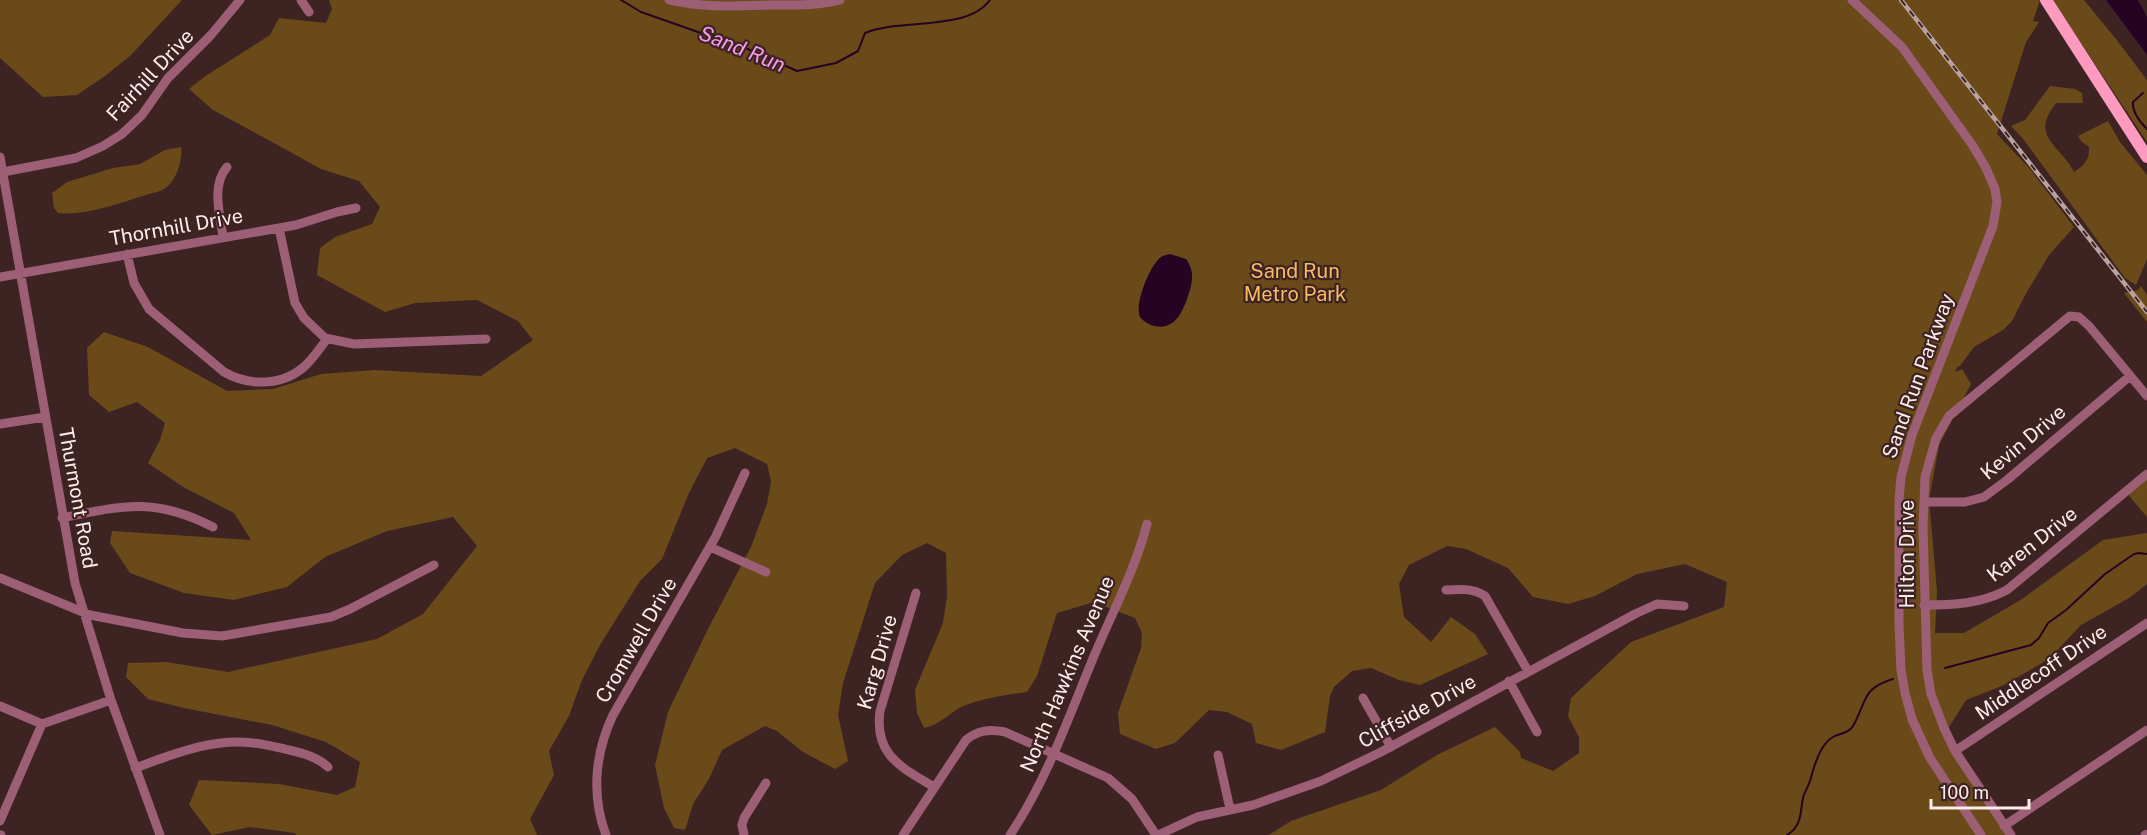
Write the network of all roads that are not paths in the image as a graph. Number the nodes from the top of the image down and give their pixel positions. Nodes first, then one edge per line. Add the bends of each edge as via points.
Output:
1 (240, 0) edge
2 (301, 0) edge
3 (669, 0) edge
4 (840, 0) edge
5 (1852, 0) edge
6 (2046, 0) edge
7 (309, 12) dead end
8 (0, 157) edge
9 (2147, 157) edge
10 (226, 167) dead end
11 (3, 172) junction
12 (356, 208) dead end
13 (279, 228) junction
14 (223, 237) junction
15 (127, 254) junction
16 (20, 274) junction
17 (0, 277) edge
18 (327, 339) junction
19 (486, 339) dead end
20 (2130, 376) junction
21 (2147, 396) edge
22 (45, 417) junction
23 (0, 424) edge
24 (745, 473) dead end
25 (2147, 474) edge
26 (1925, 502) junction
27 (62, 518) junction
28 (1148, 524) dead end
29 (213, 527) dead end
30 (710, 547) junction
31 (434, 565) dead end
32 (766, 572) dead end
33 (0, 578) edge
34 (1446, 590) dead end
35 (915, 593) dead end
36 (1924, 605) junction
37 (1684, 606) dead end
38 (83, 612) junction
39 (2147, 623) edge
40 (1528, 671) junction
41 (1509, 681) junction
42 (1363, 698) dead end
43 (111, 700) junction
44 (0, 706) edge
45 (42, 724) junction
46 (2147, 730) edge
47 (1537, 732) dead end
48 (1391, 747) junction
49 (1956, 751) junction
50 (1053, 753) junction
51 (1218, 755) dead end
52 (328, 767) dead end
53 (135, 768) junction
54 (766, 783) dead end
55 (934, 787) junction
56 (1230, 809) junction
57 (0, 821) edge
58 (2004, 826) junction
59 (160, 835) edge
60 (606, 835) edge
61 (744, 835) edge
62 (903, 835) edge
63 (1010, 835) edge
64 (1157, 835) edge
65 (1981, 835) edge
66 (2011, 835) edge

1 - 11 street, Fairhill Drive via 212,35 168,78 142,115 117,137 76,158
2 - 7 street
3 - 4 street via 737,7
5 - 65 street, Sand Run Parkway via 1898,42 1941,99 1986,168 1996,197 1993,226 1909,442 1899,500 1899,625 1905,693 1930,758
6 - 9 main road
8 - 11 street, Thurmont Road
10 - 14 street via 218,185
11 - 16 street, Thurmont Road
12 - 13 street, Thornhill Drive
13 - 14 street, Thornhill Drive
13 - 18 street via 295,303 310,326
14 - 15 street, Thornhill Drive
15 - 16 street, Thornhill Drive
15 - 18 street via 134,283 148,309 236,378 266,383 287,378 306,365
16 - 17 street, Thornhill Drive
16 - 22 street, Thurmont Road
18 - 19 street via 354,344
20 - 21 street
20 - 26 street, Kevin Drive via 1984,497 1965,502
20 - 26 street, Hilton Drive via 2090,326 2074,316 2065,319 1946,420 1930,457
22 - 23 street
22 - 27 street, Thurmont Road
24 - 30 street, Cromwell Drive
25 - 36 street, Karen Drive via 2007,590 1971,603
26 - 36 street, Hilton Drive
27 - 29 street via 143,506 175,510
27 - 38 street, Thurmont Road
28 - 50 street, North Hawkins Avenue
30 - 32 street
30 - 60 street, Cromwell Drive via 605,733 596,788
31 - 38 street via 331,617 229,635 183,633
33 - 38 street
34 - 40 street via 1479,591 1485,596
35 - 55 street, Karg Drive via 878,726 884,748 892,758
36 - 49 street, Hilton Drive via 1925,658 1931,694
37 - 40 street, Cliffside Drive via 1657,604
38 - 43 street, Thurmont Road
39 - 49 street, Middlecoff Drive
40 - 41 street, Cliffside Drive
41 - 47 street
41 - 48 street, Cliffside Drive
42 - 48 street
43 - 45 street
43 - 53 street, Thurmont Road
44 - 45 street
45 - 57 street
46 - 58 street
48 - 56 street, Cliffside Drive via 1321,781
49 - 58 street, Hilton Drive
50 - 55 street via 1005,732 974,734
50 - 63 street, North Hawkins Avenue
50 - 64 street via 1108,778 1132,800
51 - 56 street
52 - 53 street via 305,754 229,742
53 - 59 street, Thurmont Road
54 - 61 street via 744,818
55 - 62 street
56 - 64 street, Cliffside Drive via 1197,817
58 - 66 street, Hilton Drive

